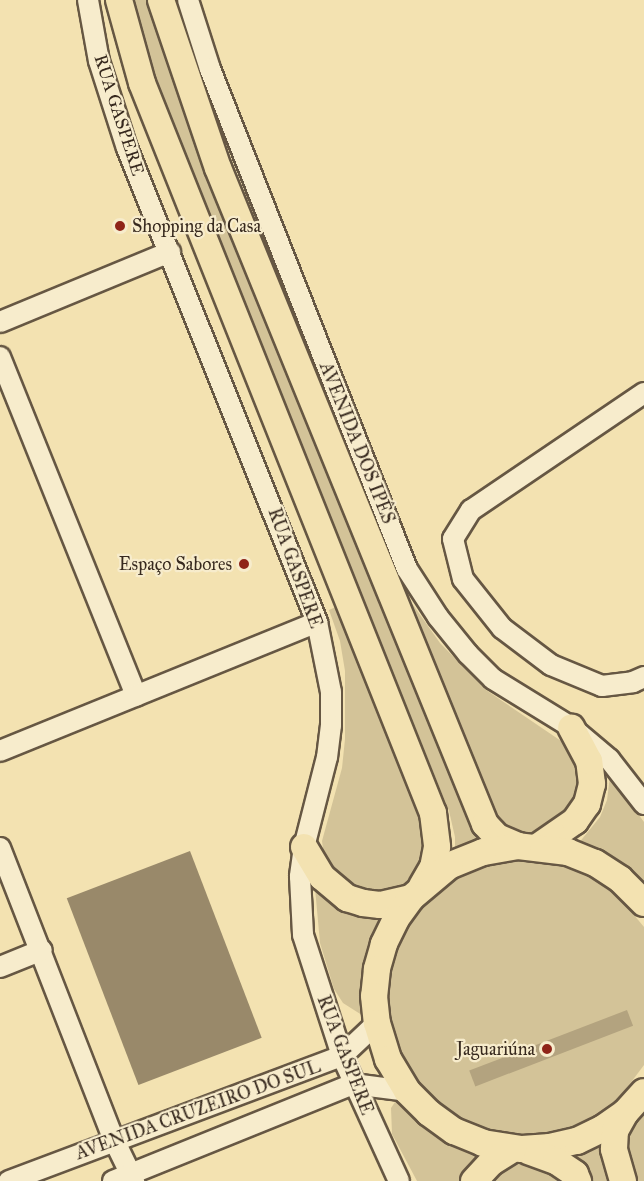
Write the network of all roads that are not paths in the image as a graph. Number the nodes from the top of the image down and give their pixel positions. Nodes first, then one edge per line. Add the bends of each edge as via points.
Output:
1 (88, 0) edge
2 (119, 0) edge
3 (161, 0) edge
4 (188, 0) edge
5 (170, 252) junction
6 (0, 322) edge
7 (0, 357) edge
8 (644, 393) edge
9 (317, 622) junction
10 (644, 677) edge
11 (136, 696) junction
12 (571, 727) junction
13 (0, 751) edge
14 (644, 804) edge
15 (528, 846) junction
16 (304, 847) junction
17 (0, 848) edge
18 (416, 892) junction
19 (644, 903) edge
20 (42, 950) junction
21 (0, 967) edge
22 (377, 1023) junction
23 (342, 1056) junction
24 (353, 1084) junction
25 (407, 1091) junction
26 (637, 1103) edge
27 (114, 1140) junction
28 (518, 1149) junction
29 (133, 1177) edge
30 (9, 1181) edge
31 (113, 1181) edge
32 (399, 1181) edge
33 (474, 1181) edge
34 (578, 1181) edge
35 (623, 1181) edge

1 - 5 street, RUA GASPERE via 99,61 127,148
2 - 18 main road via 142,83 433,813 438,847 433,867
3 - 15 main road via 218,168 485,824 497,837
4 - 12 street, AVENIDA DOS IPÊS via 210,69 407,569 438,618 493,679
5 - 6 street
5 - 9 street, RUA GASPERE
7 - 11 street
8 - 10 street via 471,510 453,539 463,579 502,628 551,665 602,686
9 - 11 street
9 - 16 street, RUA GASPERE via 331,692 331,725 327,757
11 - 13 street
12 - 14 street, AVENIDA DOS IPÊS via 609,759
12 - 15 main road via 590,761 592,784 587,804 575,821
15 - 18 main road via 483,852 461,861
15 - 19 main road via 568,852 596,863 620,879
16 - 18 main road via 322,877 347,898 381,904
16 - 23 street, RUA GASPERE via 299,903 303,935
17 - 20 street
18 - 22 main road via 396,920 379,961 374,996
20 - 21 street
20 - 27 street
22 - 23 street, AVENIDA CRUZEIRO DO SUL
22 - 25 main road via 388,1059
23 - 24 street, RUA GASPERE
23 - 27 street, AVENIDA CRUZEIRO DO SUL
24 - 25 street, AVENIDA CRUZEIRO DO SUL
24 - 29 street, AVENIDA CRUZEIRO DO SUL
24 - 32 street, RUA GASPERE
25 - 28 main road via 454,1131 483,1143
26 - 28 main road via 602,1129 577,1141
26 - 35 main road via 615,1131 614,1149
27 - 29 street
27 - 30 street, AVENIDA CRUZEIRO DO SUL
28 - 33 main road via 492,1162
28 - 34 main road via 556,1161
29 - 31 street, AVENIDA CRUZEIRO DO SUL

